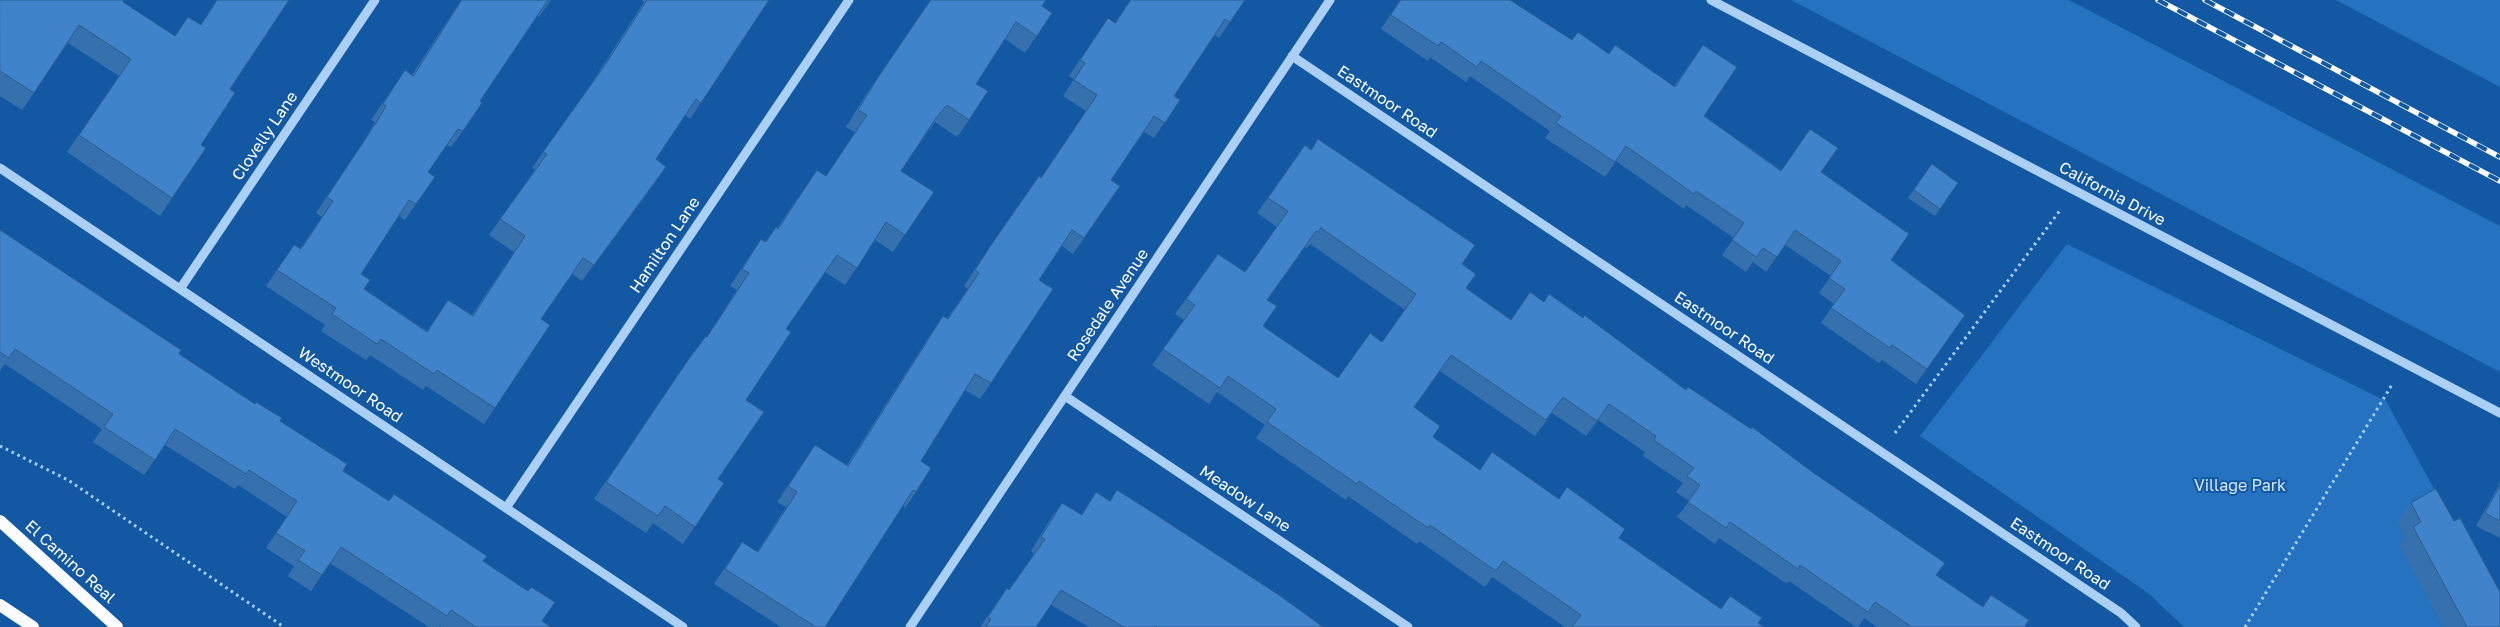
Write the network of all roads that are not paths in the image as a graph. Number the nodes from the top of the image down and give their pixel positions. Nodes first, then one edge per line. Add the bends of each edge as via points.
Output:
1 (375, 0) edge
2 (849, 0) edge
3 (1330, 0) edge
4 (1711, 0) edge
5 (1292, 56) junction
6 (0, 168) edge
7 (180, 289) junction
8 (1065, 396) junction
9 (2500, 413) edge
10 (506, 508) junction
11 (0, 521) edge
12 (0, 606) edge
13 (33, 627) edge
14 (117, 627) edge
15 (683, 627) edge
16 (910, 627) edge
17 (1408, 627) edge
18 (2136, 627) edge

1 - 7 street, Clovelly Lane
2 - 10 street, Hamilton Lane
3 - 5 street, Rosedale Avenue
4 - 9 street, California Drive
5 - 8 street, Rosedale Avenue
5 - 18 street, Eastmoor Road via 2121,613
6 - 7 street, Westmoor Road
7 - 10 street, Westmoor Road
8 - 16 street, Rosedale Avenue
8 - 17 street, Meadow Lane
10 - 15 street, Westmoor Road
11 - 14 main road, El Camino Real
12 - 13 main road

